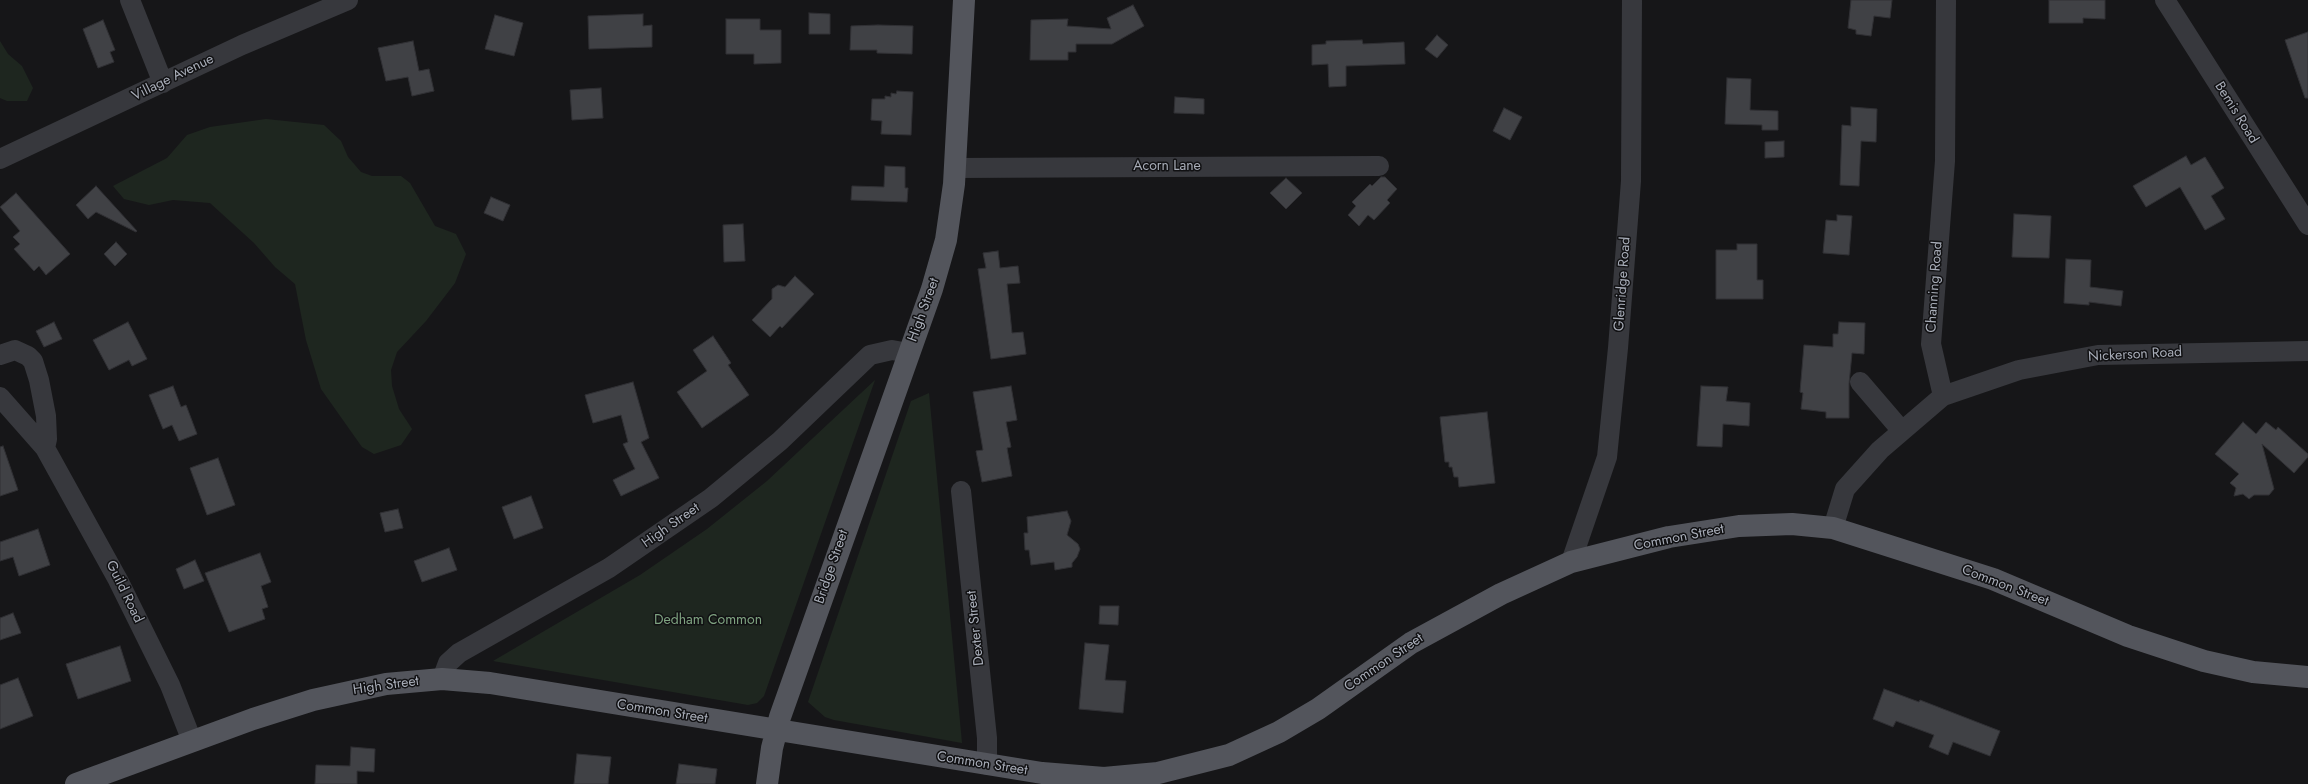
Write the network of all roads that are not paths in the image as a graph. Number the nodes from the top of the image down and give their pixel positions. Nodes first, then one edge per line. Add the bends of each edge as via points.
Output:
1 (130, 0) edge
2 (964, 0) edge
3 (1632, 0) edge
4 (1946, 0) edge
5 (2165, 0) edge
6 (344, 1) edge
7 (163, 83) junction
8 (0, 159) edge
9 (1379, 166) dead end
10 (955, 168) junction
11 (2308, 225) edge
12 (2308, 351) edge
13 (908, 353) junction
14 (0, 355) edge
15 (1860, 382) dead end
16 (1943, 396) junction
17 (0, 397) edge
18 (1902, 431) junction
19 (45, 448) junction
20 (961, 491) dead end
21 (1833, 528) junction
22 (1571, 562) junction
23 (2308, 676) edge
24 (442, 679) junction
25 (776, 731) junction
26 (192, 741) junction
27 (987, 765) junction
28 (76, 784) edge
29 (767, 784) edge

1 - 7 street
2 - 10 main road, High Street
3 - 22 street, Glenridge Road via 1631,181 1607,457
4 - 16 street, Channing Road via 1945,160 1931,344
5 - 11 street, Bemis Road
6 - 7 street, Village Avenue via 242,45
7 - 8 street, Village Avenue
9 - 10 street, Acorn Lane
10 - 13 main road, High Street via 946,240 932,289
12 - 16 street, Nickerson Road via 2098,355 2019,370
13 - 24 street, High Street via 892,350 870,355 780,441 711,498 609,568 459,654 448,663
13 - 25 main road, Bridge Street
14 - 19 street via 15,350 33,361 46,416
15 - 18 street
16 - 18 street
17 - 19 street, Guild Road
18 - 21 street via 1880,450 1845,489
19 - 26 street, Guild Road via 106,557 170,685
20 - 27 street, Dexter Street via 987,738
21 - 22 main road, Common Street via 1792,524 1739,526 1669,537
21 - 23 main road, Common Street via 1993,579 2128,636 2204,661 2253,672
22 - 27 main road, Common Street via 1501,594 1410,643 1303,719 1229,754 1177,770 1122,777 1065,776
24 - 25 main road, Common Street via 490,683
24 - 26 main road, High Street via 386,684 332,695
25 - 27 main road, Common Street
25 - 29 main road, Bridge Street
26 - 28 main road, High Street

